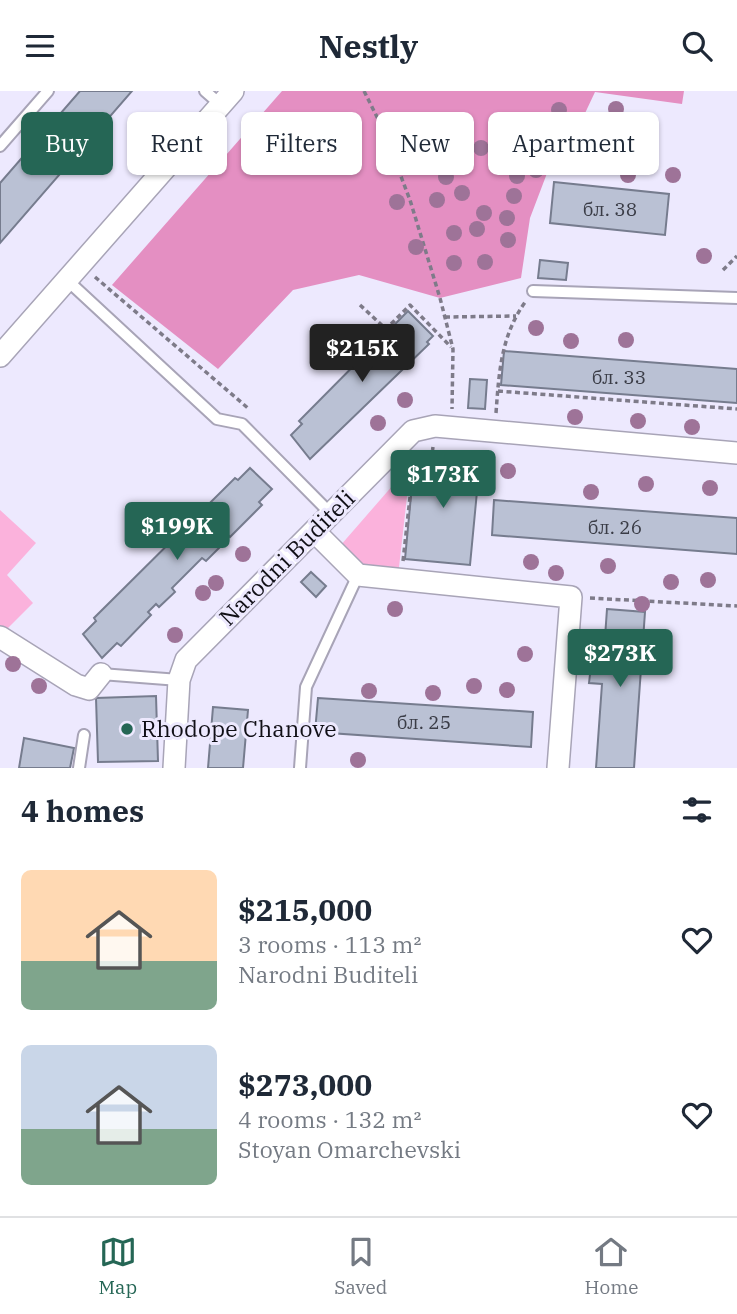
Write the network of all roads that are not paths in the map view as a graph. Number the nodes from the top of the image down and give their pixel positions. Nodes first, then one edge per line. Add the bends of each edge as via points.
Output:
1 (48, 91) edge
2 (205, 91) edge
3 (227, 98) edge
4 (0, 146) edge
5 (74, 272) junction
6 (533, 291) road end
7 (737, 298) edge
8 (0, 356) edge
9 (737, 453) edge
10 (331, 515) junction
11 (314, 531) junction
12 (358, 575) junction
13 (0, 637) edge
14 (101, 674) joint
15 (179, 680) junction
16 (84, 735) dead end
17 (79, 768) edge
18 (174, 768) edge
19 (300, 768) edge
20 (558, 768) edge

1 - 4 lane
2 - 3 lane
3 - 5 street
5 - 8 street
5 - 10 lane via 217,419 242,424
6 - 7 lane
9 - 10 street, Narodni Buditeli via 435,426 413,431
10 - 11 street, Narodni Buditeli
11 - 12 street
11 - 15 street, Narodni Buditeli via 186,660
12 - 19 lane via 306,687
12 - 20 street via 571,597
13 - 14 street via 76,685 89,689
14 - 15 lane
15 - 18 street, Narodni Buditeli
16 - 17 lane

